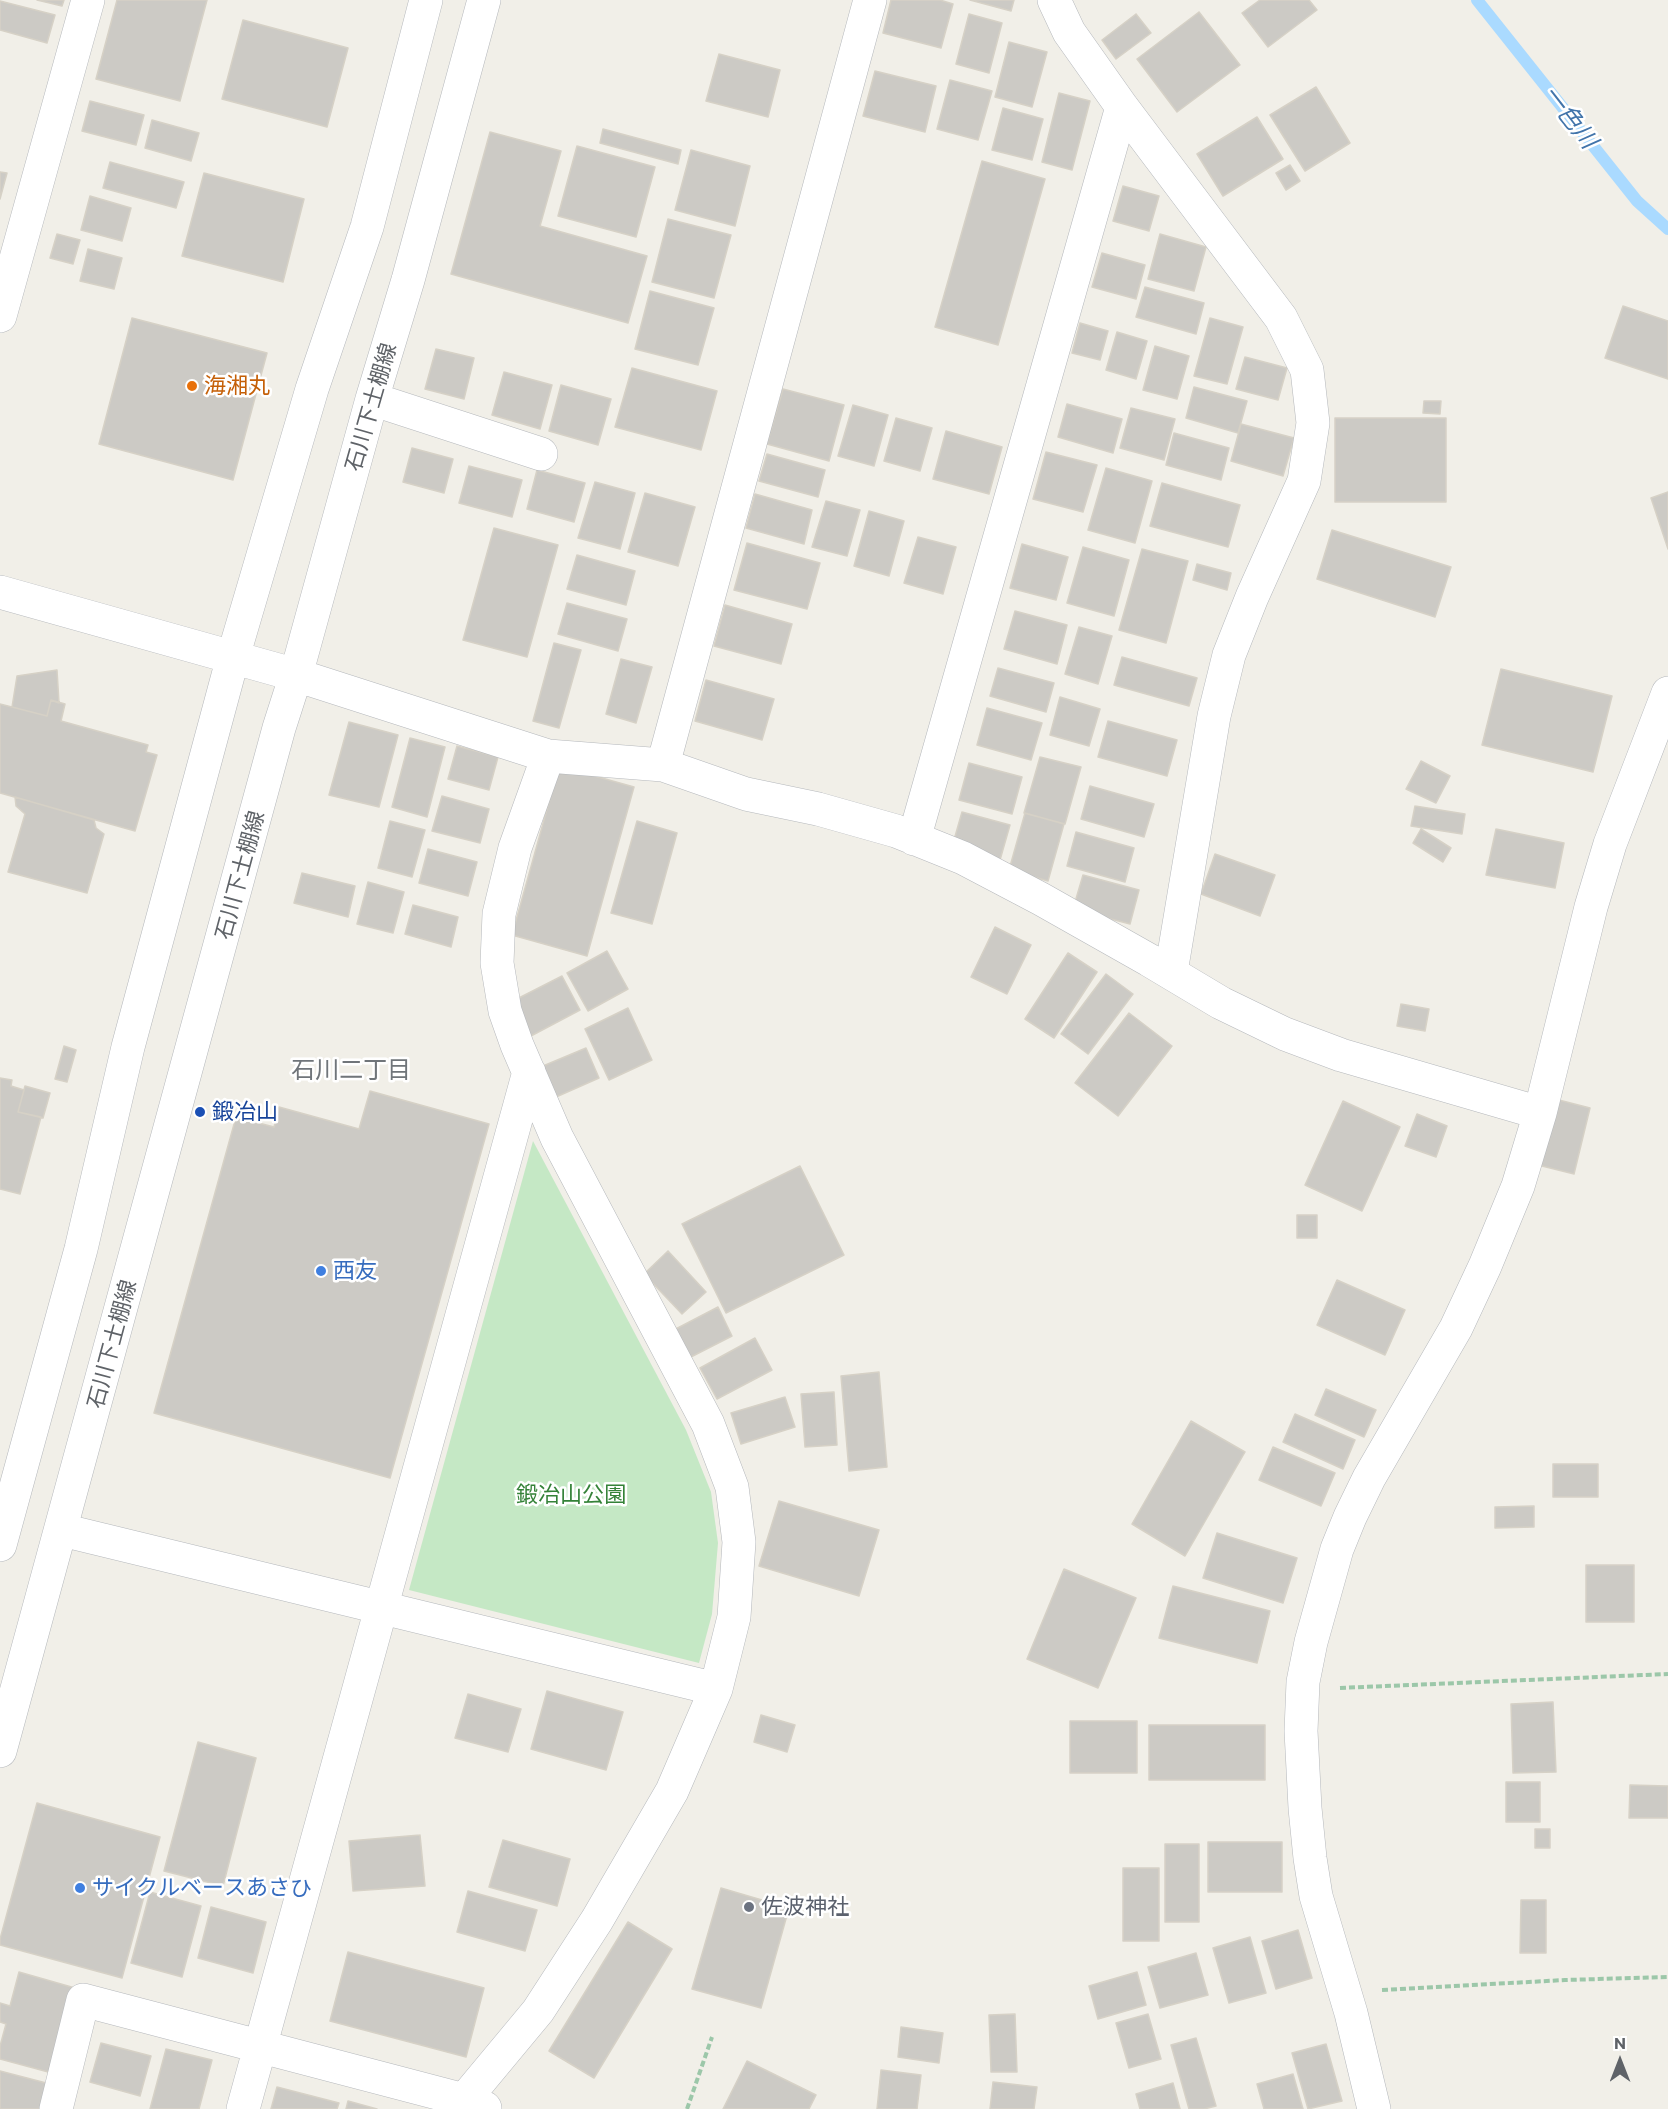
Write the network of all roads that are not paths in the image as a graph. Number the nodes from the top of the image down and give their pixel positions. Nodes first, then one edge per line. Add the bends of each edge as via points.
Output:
1 (88, 0) edge
2 (426, 0) edge
3 (484, 0) edge
4 (870, 0) edge
5 (1054, 0) edge
6 (1122, 107) junction
7 (0, 316) edge
8 (372, 399) junction
9 (541, 454) dead end
10 (0, 592) edge
11 (233, 657) junction
12 (297, 675) junction
13 (1668, 693) edge
14 (548, 756) junction
15 (663, 765) junction
16 (914, 839) junction
17 (1171, 972) junction
18 (529, 1072) junction
19 (1540, 1113) junction
20 (62, 1530) junction
21 (0, 1545) edge
22 (382, 1607) junction
23 (716, 1689) junction
24 (0, 1751) edge
25 (261, 2047) junction
26 (476, 2105) edge
27 (56, 2109) edge
28 (243, 2109) edge
29 (1374, 2109) edge

1 - 7 street
2 - 11 street via 367,227 312,388
3 - 8 street, 石川下土棚線
4 - 15 street
5 - 6 street via 1069,32
6 - 16 street
6 - 17 street via 1281,318 1307,370 1313,423 1304,481 1252,597 1227,665 1214,717
8 - 9 street
8 - 12 street, 石川下土棚線
10 - 11 street
11 - 12 street
11 - 21 street via 128,1047 81,1250
12 - 14 street
12 - 20 street, 石川下土棚線 via 279,728
13 - 19 street via 1610,844
14 - 15 street
14 - 18 street via 515,848 499,914 497,963 505,1011
15 - 16 street via 746,794 818,809
16 - 17 street via 972,863
17 - 19 street via 1221,1003 1285,1034 1341,1055
18 - 22 street
18 - 23 street via 557,1138 708,1424 732,1487 739,1542 734,1617
19 - 29 street via 1518,1186 1456,1328 1350,1517 1311,1642 1303,1689 1305,1808 1316,1896 1366,2067
20 - 22 street
20 - 24 street, 石川下土棚線
22 - 23 street
22 - 25 street
23 - 26 street via 672,1791 597,1920
25 - 26 street
25 - 27 street via 83,2000
25 - 28 street

